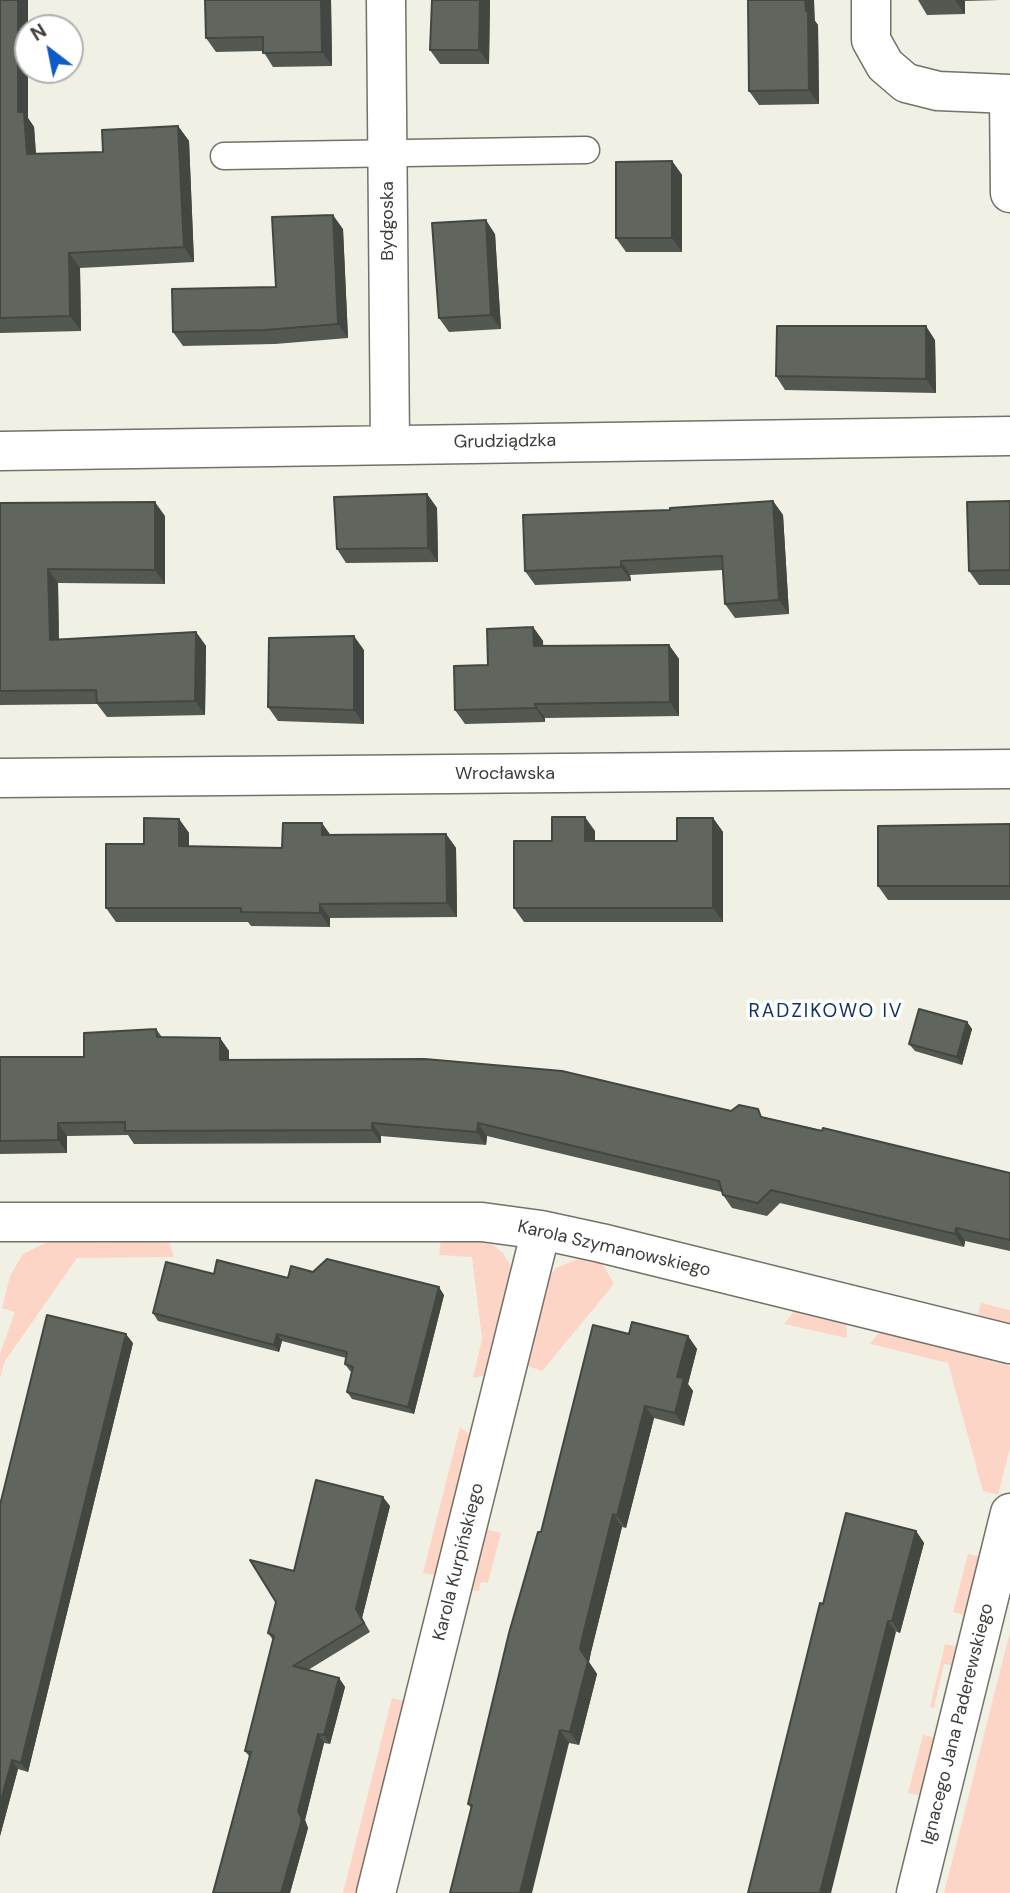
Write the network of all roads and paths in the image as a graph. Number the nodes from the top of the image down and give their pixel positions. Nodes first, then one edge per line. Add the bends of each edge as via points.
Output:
1 (386, 0) edge
2 (871, 0) edge
3 (1009, 94) edge
4 (586, 150) dead end
5 (387, 154) junction
6 (224, 156) dead end
7 (1010, 193) edge
8 (1010, 436) edge
9 (390, 443) junction
10 (0, 452) edge
11 (1010, 769) edge
12 (0, 778) edge
13 (2, 1230) edge
14 (541, 1230) junction
15 (1010, 1344) edge
16 (1010, 1513) edge
17 (376, 1893) edge
18 (916, 1893) edge

1 - 5 street, Bydgoska
2 - 3 street via 871,40 885,65 906,83 938,90
3 - 7 street
4 - 5 lane
5 - 6 lane
5 - 9 street, Bydgoska
8 - 9 street, Grudziądzka
9 - 10 street, Grudziądzka
11 - 12 street, Wrocławska
13 - 14 street, Karola Szymanowskiego via 408,1221 482,1222
14 - 15 street, Karola Szymanowskiego
14 - 17 street, Karola Kurpińskiego
16 - 18 street, Ignacego Jana Paderewskiego

